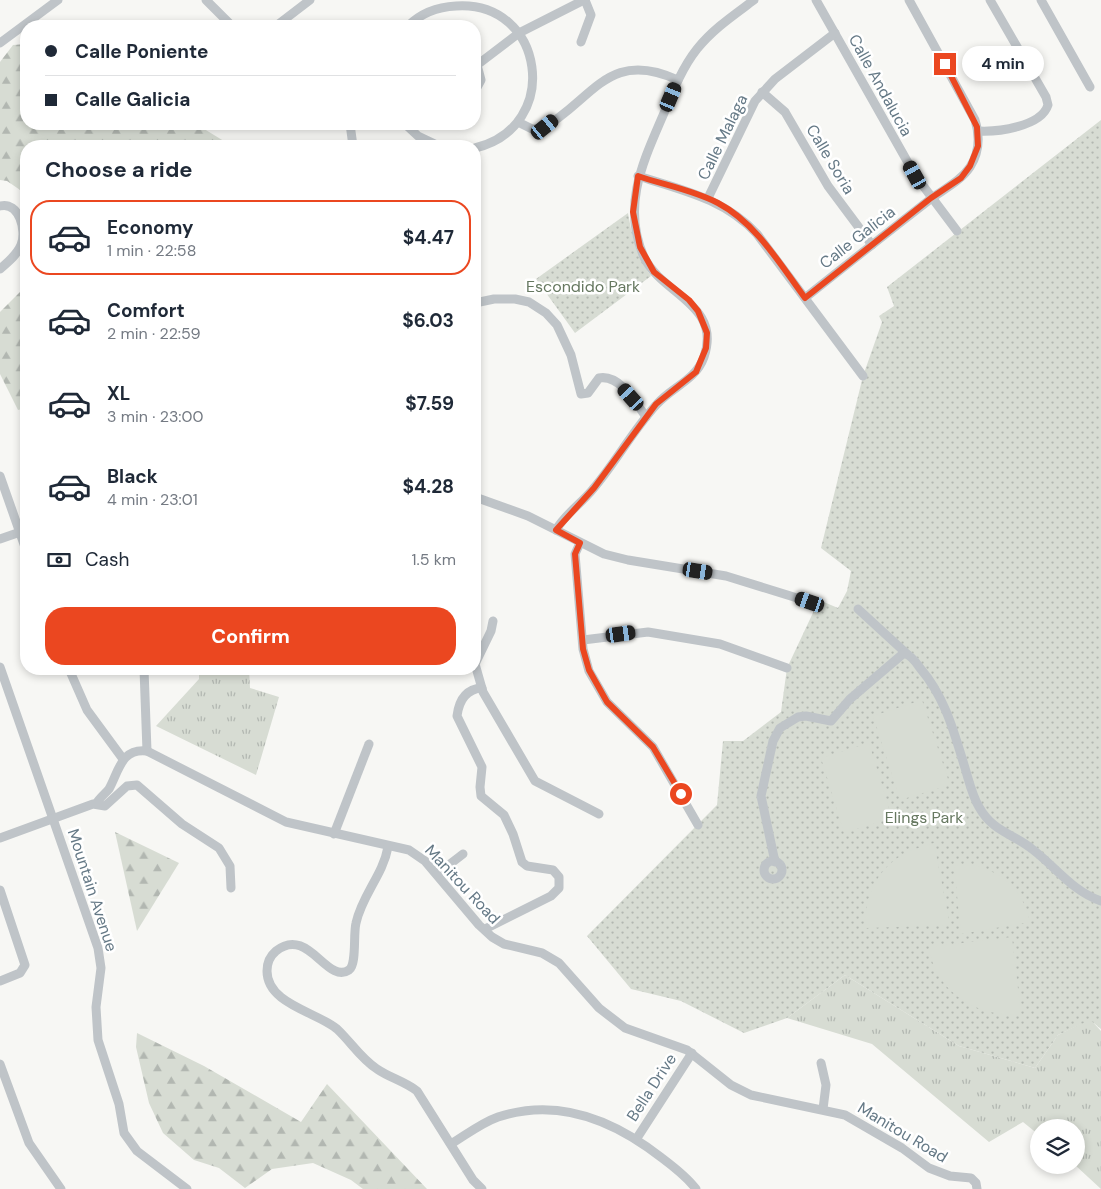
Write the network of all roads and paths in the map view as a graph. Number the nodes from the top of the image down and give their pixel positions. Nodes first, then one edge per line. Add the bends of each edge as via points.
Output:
1 (58, 0) edge
2 (206, 0) edge
3 (585, 0) edge
4 (754, 0) edge
5 (816, 0) edge
6 (909, 0) edge
7 (990, 0) edge
8 (1041, 0) edge
9 (307, 1) edge
10 (31, 20) edge
11 (226, 20) edge
12 (290, 20) edge
13 (417, 20) edge
14 (20, 28) edge
15 (519, 33) junction
16 (835, 33) junction
17 (582, 42) dead end
18 (0, 43) edge
19 (481, 60) edge
20 (678, 80) junction
21 (1090, 87) dead end
22 (762, 92) junction
23 (518, 122) junction
24 (412, 130) edge
25 (978, 131) junction
26 (426, 140) edge
27 (481, 146) edge
28 (638, 176) junction
29 (708, 198) junction
30 (931, 198) junction
31 (0, 206) edge
32 (20, 218) edge
33 (957, 231) dead end
34 (872, 245) junction
35 (20, 247) edge
36 (0, 269) edge
37 (805, 298) junction
38 (481, 302) edge
39 (863, 376) dead end
40 (646, 417) junction
41 (0, 476) edge
42 (481, 499) edge
43 (20, 524) edge
44 (557, 529) junction
45 (20, 532) edge
46 (0, 539) edge
47 (580, 543) junction
48 (810, 602) dead end
49 (858, 609) dead end
50 (493, 622) dead end
51 (583, 640) junction
52 (481, 652) edge
53 (907, 654) junction
54 (0, 667) edge
55 (787, 668) dead end
56 (72, 675) edge
57 (144, 675) edge
58 (478, 675) edge
59 (482, 688) junction
60 (368, 744) dead end
61 (147, 751) junction
62 (122, 759) junction
63 (96, 804) junction
64 (599, 814) dead end
65 (54, 819) junction
66 (698, 825) dead end
67 (334, 834) junction
68 (0, 838) edge
69 (388, 847) junction
70 (463, 854) dead end
71 (775, 862) dead end
72 (437, 874) junction
73 (231, 888) dead end
74 (0, 890) edge
75 (1101, 901) edge
76 (485, 929) junction
77 (0, 981) edge
78 (692, 1053) junction
79 (821, 1063) dead end
80 (0, 1064) edge
81 (823, 1109) junction
82 (637, 1138) junction
83 (451, 1144) junction
84 (61, 1189) edge
85 (187, 1189) edge
86 (482, 1189) edge
87 (696, 1189) edge
88 (977, 1189) edge

1 - 10 street
2 - 11 street
3 - 15 street
3 - 17 street via 591,14
4 - 20 street via 706,39
5 - 16 street, Calle Andalucia
6 - 25 street, Calle Galicia via 972,113
7 - 25 street via 1048,105 1042,115 1022,125
8 - 21 street
9 - 12 street
13 - 15 street via 430,11 460,5 492,12
14 - 18 street
15 - 19 street
15 - 23 street via 530,56 533,78 528,104
16 - 22 street, Calle Malaga
16 - 30 street, Calle Andalucia
20 - 23 street via 645,69 623,71 608,78 542,129 536,130
20 - 28 street
22 - 29 street, Calle Malaga
22 - 34 street, Calle Soria via 785,112 828,186
23 - 27 street via 499,139
24 - 26 street
25 - 30 street, Calle Galicia via 976,153 970,166 961,178
28 - 29 street
28 - 40 street via 634,223 640,247 649,266 695,306 705,326 707,341 704,358 696,372 660,400
29 - 37 street via 751,227
30 - 33 street, Calle Andalucia
30 - 34 street, Calle Galicia
31 - 32 street via 12,209
34 - 37 street, Calle Galicia
35 - 36 street
37 - 39 street
38 - 40 street via 515,299 539,308 556,325 570,355 581,394 588,393 596,380 608,378 623,388
40 - 44 street via 594,488 571,514 564,517
41 - 43 street
42 - 44 street
44 - 47 street
45 - 46 street
47 - 48 street via 617,558 726,576
47 - 51 street via 575,554
49 - 53 street
50 - 52 street
51 - 55 street via 648,632 720,644
51 - 66 street via 585,660 595,684 607,702 653,747
53 - 71 street via 900,654 850,699 831,721 801,716 780,728 773,741 761,796
53 - 75 street via 941,698 973,795 983,815 1004,834 1030,847 1072,886
54 - 65 street, Mountain Avenue
56 - 62 street via 87,710
57 - 61 street
58 - 59 street
59 - 64 street via 536,781
59 - 76 street via 467,693 461,701 458,716 482,767 480,793 504,815 522,862 527,866 553,870 560,882 558,891
60 - 67 street
61 - 62 street via 134,752
61 - 67 street, Manitou Road via 286,822
62 - 63 street via 108,790
63 - 65 street
63 - 73 street via 108,804 128,786 140,786 182,824 219,848 230,866
65 - 68 street
65 - 85 street, Mountain Avenue via 100,958 96,1007 98,1040 119,1104 124,1133 136,1151
67 - 69 street, Manitou Road
69 - 72 street, Manitou Road via 417,855
69 - 83 street via 384,865 360,908 351,968 335,972 308,950 292,945 282,947 270,958 268,980 288,1002 336,1028 376,1069 417,1091
70 - 72 street
72 - 76 street, Manitou Road
74 - 77 street via 25,965 22,971
76 - 78 street, Manitou Road via 504,944 532,949 559,963 599,1008 620,1025
78 - 81 street, Manitou Road via 731,1085 751,1095
78 - 82 street, Bella Drive
79 - 81 street via 826,1085
80 - 84 street via 29,1143
81 - 88 street, Manitou Road via 862,1124 929,1168 974,1180
82 - 83 street via 596,1119 552,1111 518,1113 490,1120
82 - 87 street via 685,1176
83 - 86 street

